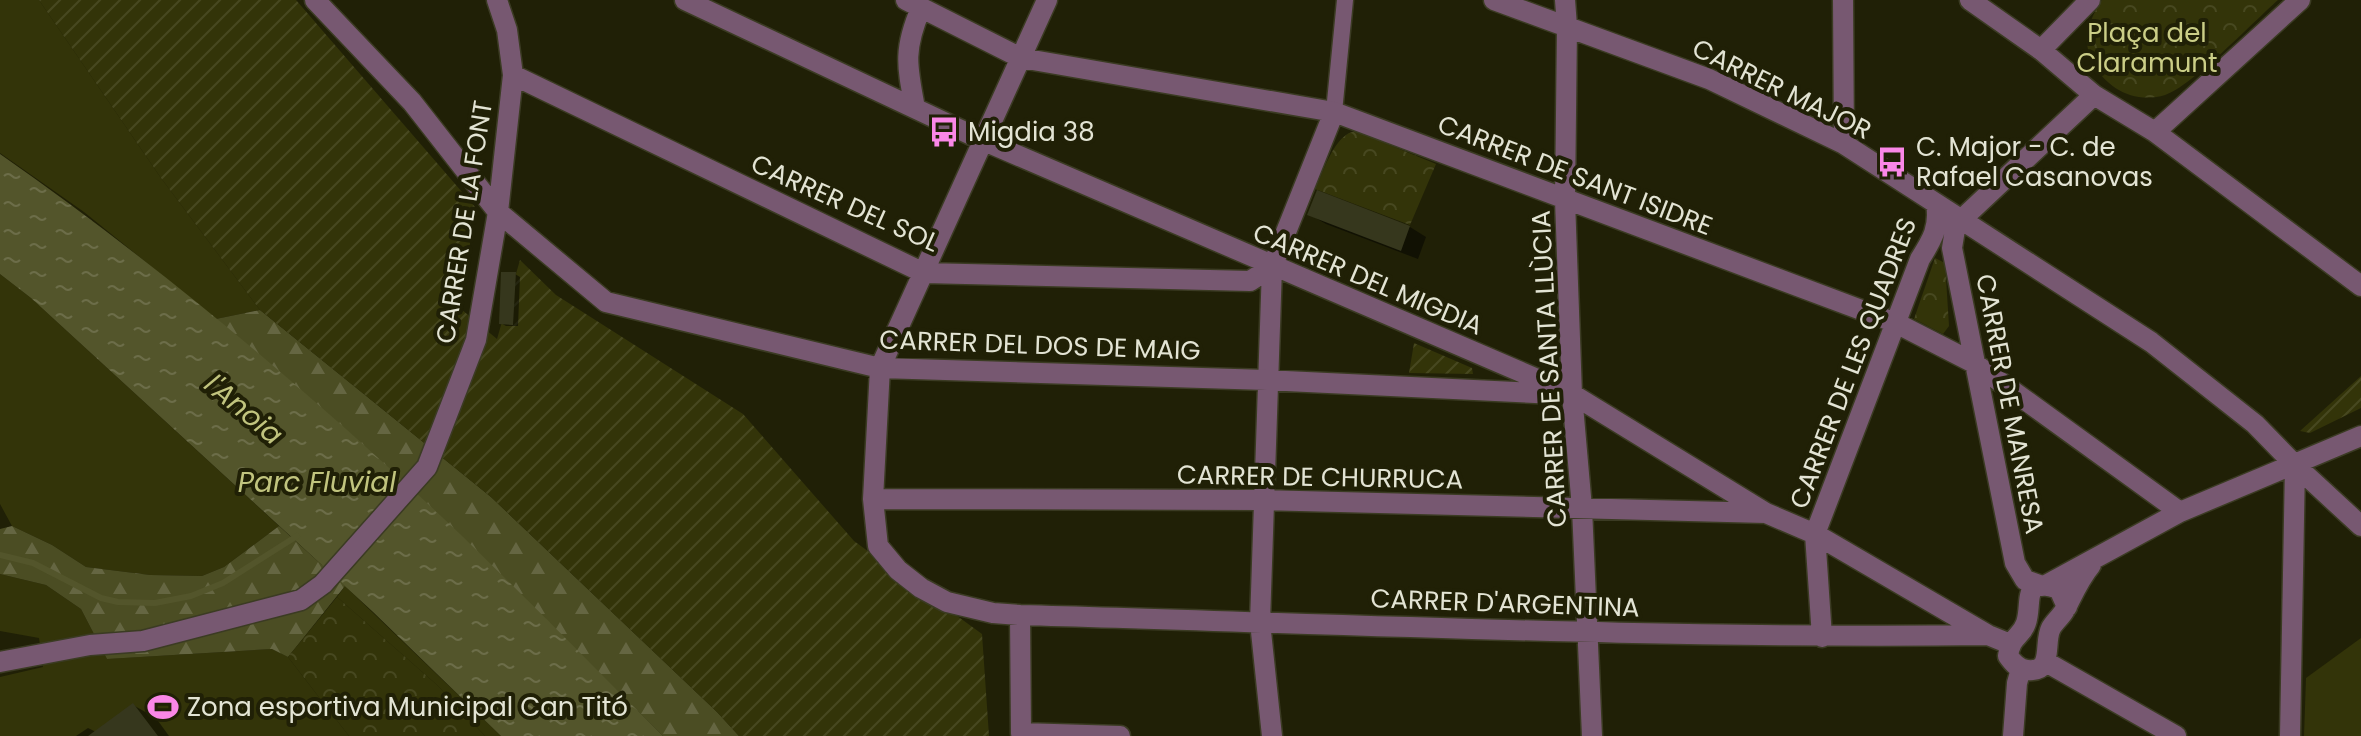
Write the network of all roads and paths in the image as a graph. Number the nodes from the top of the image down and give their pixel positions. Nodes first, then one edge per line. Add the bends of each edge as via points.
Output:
1 (315, 0) edge
2 (497, 0) edge
3 (685, 0) edge
4 (1047, 0) edge
5 (1345, 0) edge
6 (1494, 0) edge
7 (1565, 0) edge
8 (1843, 0) edge
9 (1970, 0) edge
10 (2090, 0) edge
11 (2300, 0) edge
12 (913, 4) edge
13 (1567, 26) junction
14 (2041, 50) junction
15 (1021, 58) junction
16 (513, 75) junction
17 (2094, 95) junction
18 (915, 108) junction
19 (1334, 112) junction
20 (2155, 132) junction
21 (982, 140) junction
22 (1844, 144) junction
23 (1565, 200) junction
24 (1936, 204) junction
25 (498, 212) junction
26 (1959, 219) junction
27 (1952, 248) junction
28 (1920, 259) junction
29 (1272, 267) junction
30 (924, 273) junction
31 (2361, 286) edge
32 (1896, 323) junction
33 (1974, 363) junction
34 (880, 368) junction
35 (1267, 380) junction
36 (1572, 394) junction
37 (2361, 436) edge
38 (2295, 465) junction
39 (873, 499) junction
40 (1264, 500) junction
41 (1582, 508) junction
42 (2180, 512) junction
43 (1766, 513) junction
44 (2361, 526) edge
45 (1815, 534) junction
46 (2096, 559) junction
47 (2044, 585) junction
48 (2067, 607) junction
49 (1020, 615) junction
50 (1260, 622) junction
51 (1589, 632) junction
52 (1988, 635) junction
53 (1822, 637) junction
54 (2010, 644) junction
55 (0, 649) edge
56 (32, 654) junction
57 (0, 662) edge
58 (2046, 662) junction
59 (2021, 669) junction
60 (1023, 735) edge
61 (1120, 736) edge
62 (1272, 736) edge
63 (1592, 736) edge
64 (2013, 736) edge
65 (2176, 736) edge
66 (2290, 736) edge

1 - 25 street, CARRER DEL DOS DE MAIG via 412,102
2 - 16 street, CARRER DE LA FONT
3 - 18 street, CARRER DEL MIGDIA
4 - 15 street
5 - 19 street
6 - 13 street, CARRER MAJOR
7 - 13 street, CARRER DE SANTA LLÙCIA
8 - 22 street
9 - 14 street
10 - 14 street
11 - 20 street
12 - 15 street, CARRER DE SANT ISIDRE
12 - 18 street via 907,48
13 - 22 street, CARRER MAJOR via 1709,79
13 - 23 street, CARRER DE SANTA LLÙCIA
14 - 17 street
15 - 19 street, CARRER DE SANT ISIDRE
15 - 21 street
16 - 25 street, CARRER DE LA FONT
16 - 30 street, CARRER DEL SOL
17 - 20 street
17 - 26 street, CARRER DE LES QUADRES
18 - 21 street, CARRER DEL MIGDIA
19 - 23 street, CARRER DE SANT ISIDRE
19 - 29 street
20 - 31 street
21 - 29 street, CARRER DEL MIGDIA
21 - 30 street
22 - 24 street, CARRER MAJOR
23 - 32 street, CARRER DE SANT ISIDRE
23 - 36 street, CARRER DE SANTA LLÙCIA
24 - 26 street, CARRER MAJOR
24 - 28 street, CARRER DE LES QUADRES via 1939,220
25 - 34 street, CARRER DEL DOS DE MAIG via 606,302
25 - 56 street, CARRER DE LA FONT via 476,340 424,470 323,584 301,600 154,639
26 - 27 street, CARRER DE MANRESA
26 - 38 street, CARRER MAJOR via 2151,342 2255,424
27 - 28 street via 1938,247
27 - 33 street, CARRER DE MANRESA
28 - 32 street, CARRER DE LES QUADRES
29 - 30 street, CARRER DEL SOL via 1250,281
29 - 35 street
29 - 36 street, CARRER DEL MIGDIA
30 - 34 street
32 - 33 street, CARRER DE SANT ISIDRE
32 - 45 street, CARRER DE LES QUADRES
33 - 42 street, CARRER DE SANT ISIDRE
33 - 47 street, CARRER DE MANRESA via 2015,563 2025,580
34 - 35 street, CARRER DEL DOS DE MAIG
34 - 39 street, CARRER D'ARGENTINA
35 - 36 street, CARRER DEL DOS DE MAIG
35 - 40 street
36 - 41 street, CARRER DE SANTA LLÙCIA
36 - 43 street, CARRER DEL MIGDIA
37 - 38 street
38 - 42 street
38 - 44 street, CARRER MAJOR
38 - 66 street
39 - 40 street, CARRER DE CHURRUCA
39 - 49 street, CARRER D'ARGENTINA via 878,546 898,570 947,602
40 - 41 street, CARRER DE CHURRUCA
40 - 50 street
41 - 43 street, CARRER DE CHURRUCA
41 - 51 street, CARRER DE SANTA LLÙCIA
42 - 46 street
43 - 45 street, CARRER DEL MIGDIA
45 - 52 street, CARRER DEL MIGDIA
45 - 53 street, CARRER DE LES QUADRES
46 - 47 street
46 - 48 street
47 - 48 street, CARRER DE MANRESA via 2059,589
47 - 54 street via 2030,593 2027,621
48 - 58 street via 2049,634
49 - 50 street, CARRER D'ARGENTINA
49 - 60 street
50 - 51 street, CARRER D'ARGENTINA
50 - 62 street
51 - 53 street, CARRER D'ARGENTINA
51 - 63 street, CARRER DE SANTA LLÙCIA
52 - 53 street, CARRER D'ARGENTINA
52 - 54 street, CARRER DEL MIGDIA
54 - 59 street via 2008,656
55 - 56 street, CARRER DE LA FONT
56 - 57 street, CARRER DE LA FONT
58 - 59 street via 2032,671
58 - 65 street
59 - 64 street
60 - 61 street

